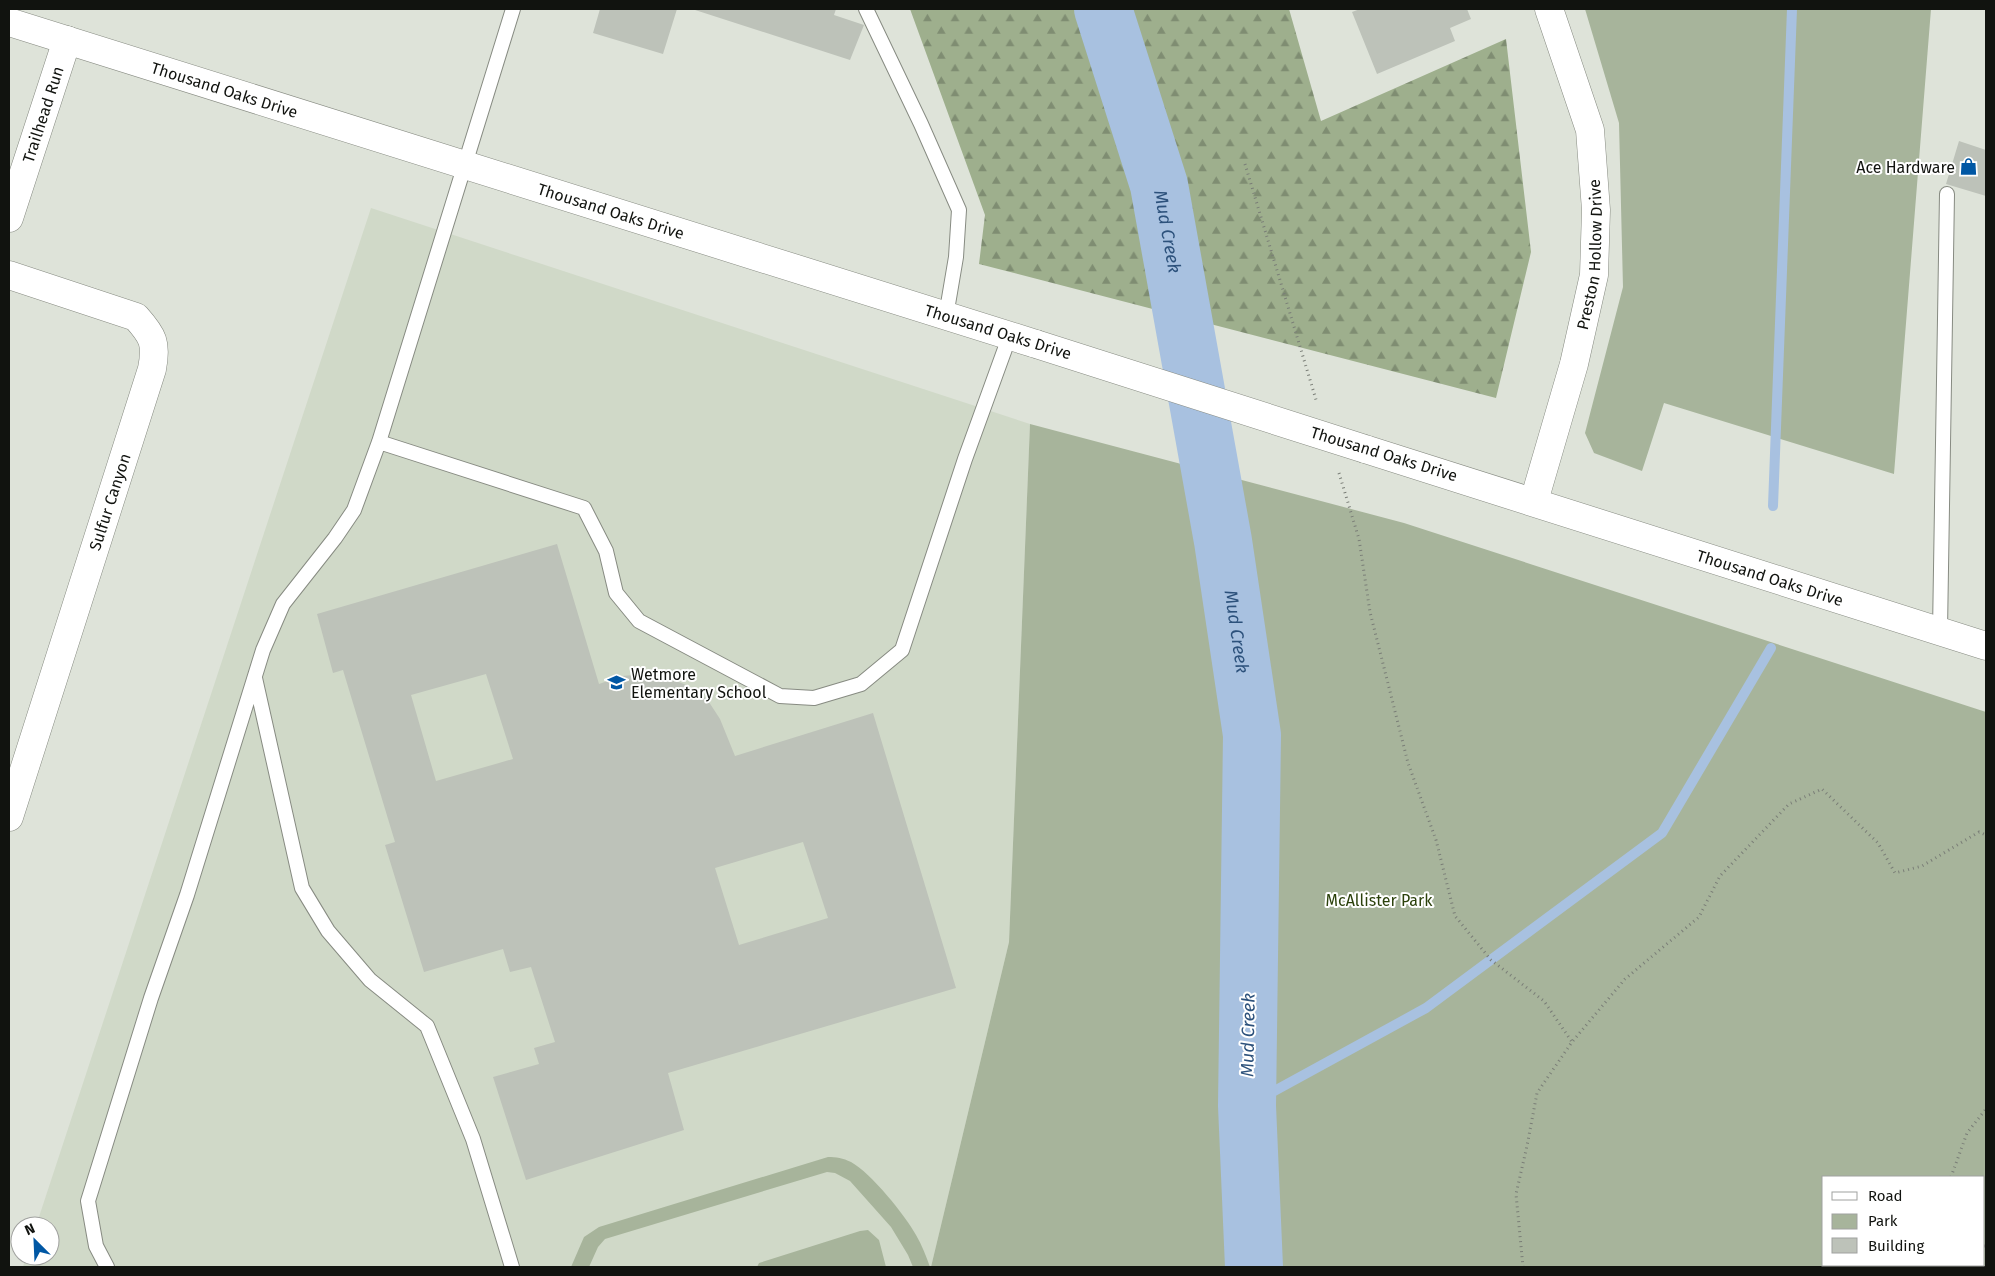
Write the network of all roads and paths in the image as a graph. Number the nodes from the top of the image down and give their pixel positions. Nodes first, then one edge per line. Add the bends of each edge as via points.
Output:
1 (513, 9) edge
2 (866, 9) edge
3 (1549, 9) edge
4 (9, 22) edge
5 (67, 40) junction
6 (464, 164) junction
7 (1245, 164) dead end
8 (1947, 194) dead end
9 (9, 218) edge
10 (9, 275) edge
11 (946, 316) junction
12 (1010, 335) junction
13 (1319, 408) dead end
14 (379, 442) junction
15 (1336, 464) dead end
16 (1534, 501) junction
17 (1940, 631) junction
18 (1986, 646) edge
19 (255, 677) junction
20 (9, 817) edge
21 (1986, 835) edge
22 (1572, 1042) junction
23 (1986, 1110) edge
24 (1951, 1176) edge
25 (106, 1267) edge
26 (512, 1267) edge
27 (1524, 1267) edge

1 - 6 lane
2 - 11 lane via 959,210 956,257
3 - 16 main road, Preston Hollow Drive via 1590,130 1596,210 1594,275 1574,364
4 - 5 main road, Thousand Oaks Drive
5 - 6 main road, Thousand Oaks Drive
5 - 9 main road, Trailhead Run
6 - 11 main road, Thousand Oaks Drive
6 - 14 lane
7 - 13 path
8 - 17 lane
10 - 20 main road, Sulfur Canyon via 136,318 149,332 155,354
11 - 12 main road, Thousand Oaks Drive
12 - 14 lane via 902,650 861,684 814,698 780,696 639,621 616,593 606,552 584,508
12 - 16 main road, Thousand Oaks Drive, bridge
14 - 19 lane via 354,510 336,538 283,604
15 - 22 path via 1358,539 1370,612 1408,763 1436,840 1455,916 1491,960 1544,1001
16 - 17 main road, Thousand Oaks Drive
17 - 18 main road, Thousand Oaks Drive
19 - 25 lane via 88,1201 96,1246
19 - 26 lane via 302,888 328,931 370,980 427,1026 474,1139
21 - 22 path via 1979,832 1922,866 1896,873 1878,842 1822,789 1789,804 1720,876 1699,917 1625,979
22 - 27 path via 1536,1093 1516,1194
23 - 24 path via 1967,1133

